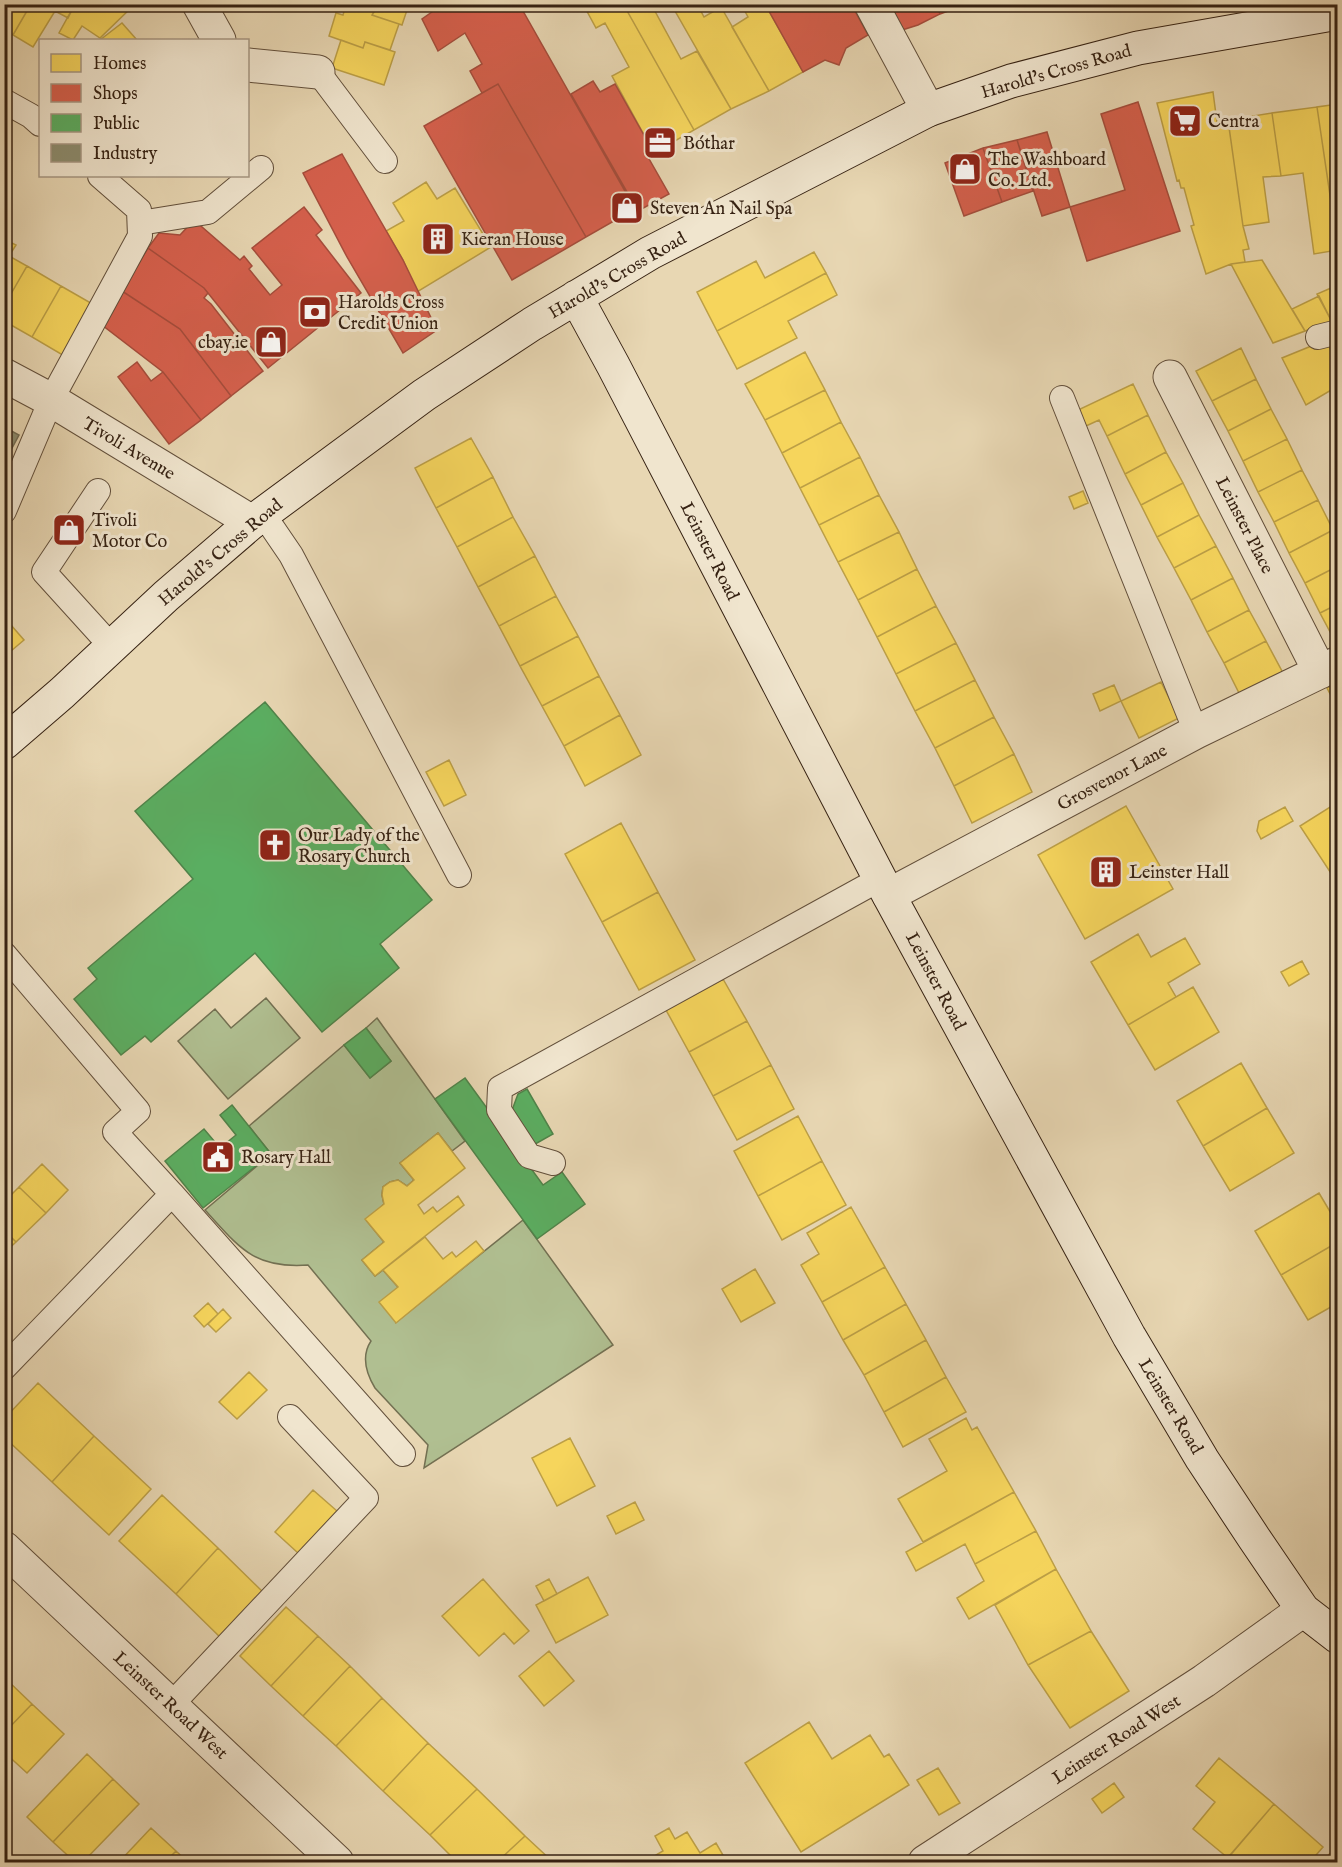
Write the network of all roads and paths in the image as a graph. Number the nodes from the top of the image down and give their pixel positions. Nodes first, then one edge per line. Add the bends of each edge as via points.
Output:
1 (199, 4) edge
2 (871, 4) edge
3 (1338, 13) edge
4 (218, 39) edge
5 (249, 65) edge
6 (318, 72) joint
7 (4, 100) edge
8 (928, 110) junction
9 (39, 123) edge
10 (385, 161) dead end
11 (261, 168) dead end
12 (101, 177) edge
13 (140, 223) junction
14 (576, 297) junction
15 (4, 375) edge
16 (1170, 377) dead end
17 (1062, 398) dead end
18 (51, 400) junction
19 (98, 491) dead end
20 (4, 511) edge
21 (257, 518) junction
22 (112, 647) junction
23 (1329, 668) edge
24 (1196, 732) junction
25 (4, 743) edge
26 (459, 875) dead end
27 (884, 887) junction
28 (4, 954) edge
29 (553, 1163) dead end
30 (172, 1194) junction
31 (4, 1368) edge
32 (290, 1417) dead end
33 (403, 1454) dead end
34 (4, 1548) edge
35 (1303, 1610) junction
36 (1338, 1637) edge
37 (171, 1705) junction
38 (337, 1863) edge
39 (925, 1863) edge

1 - 4 street
2 - 8 street
3 - 8 street, Harold's Cross Road via 1138,48 1011,81
5 - 6 street
6 - 10 lane
7 - 9 lane
8 - 14 street, Harold's Cross Road via 650,253
11 - 13 lane via 208,212
12 - 13 lane via 140,210
13 - 18 lane via 140,236
14 - 21 street, Harold's Cross Road via 424,395
14 - 27 street, Leinster Road
15 - 18 street, Tivoli Avenue
16 - 23 street, Leinster Place
17 - 24 lane
18 - 20 lane
18 - 21 street, Tivoli Avenue
19 - 22 lane via 44,572
21 - 22 street, Harold's Cross Road
21 - 26 lane via 291,555
22 - 25 street, Harold's Cross Road
23 - 24 street, Grosvenor Lane
24 - 27 street, Grosvenor Lane
27 - 29 lane via 500,1088 499,1110 529,1155
27 - 35 street, Leinster Road via 1129,1336 1202,1459
28 - 30 lane via 138,1111 115,1132
30 - 31 lane
30 - 33 lane
32 - 37 lane via 366,1498
34 - 37 street, Leinster Road West
35 - 36 street, Leinster Road
35 - 39 street, Leinster Road West via 1204,1681
37 - 38 street, Leinster Road West

